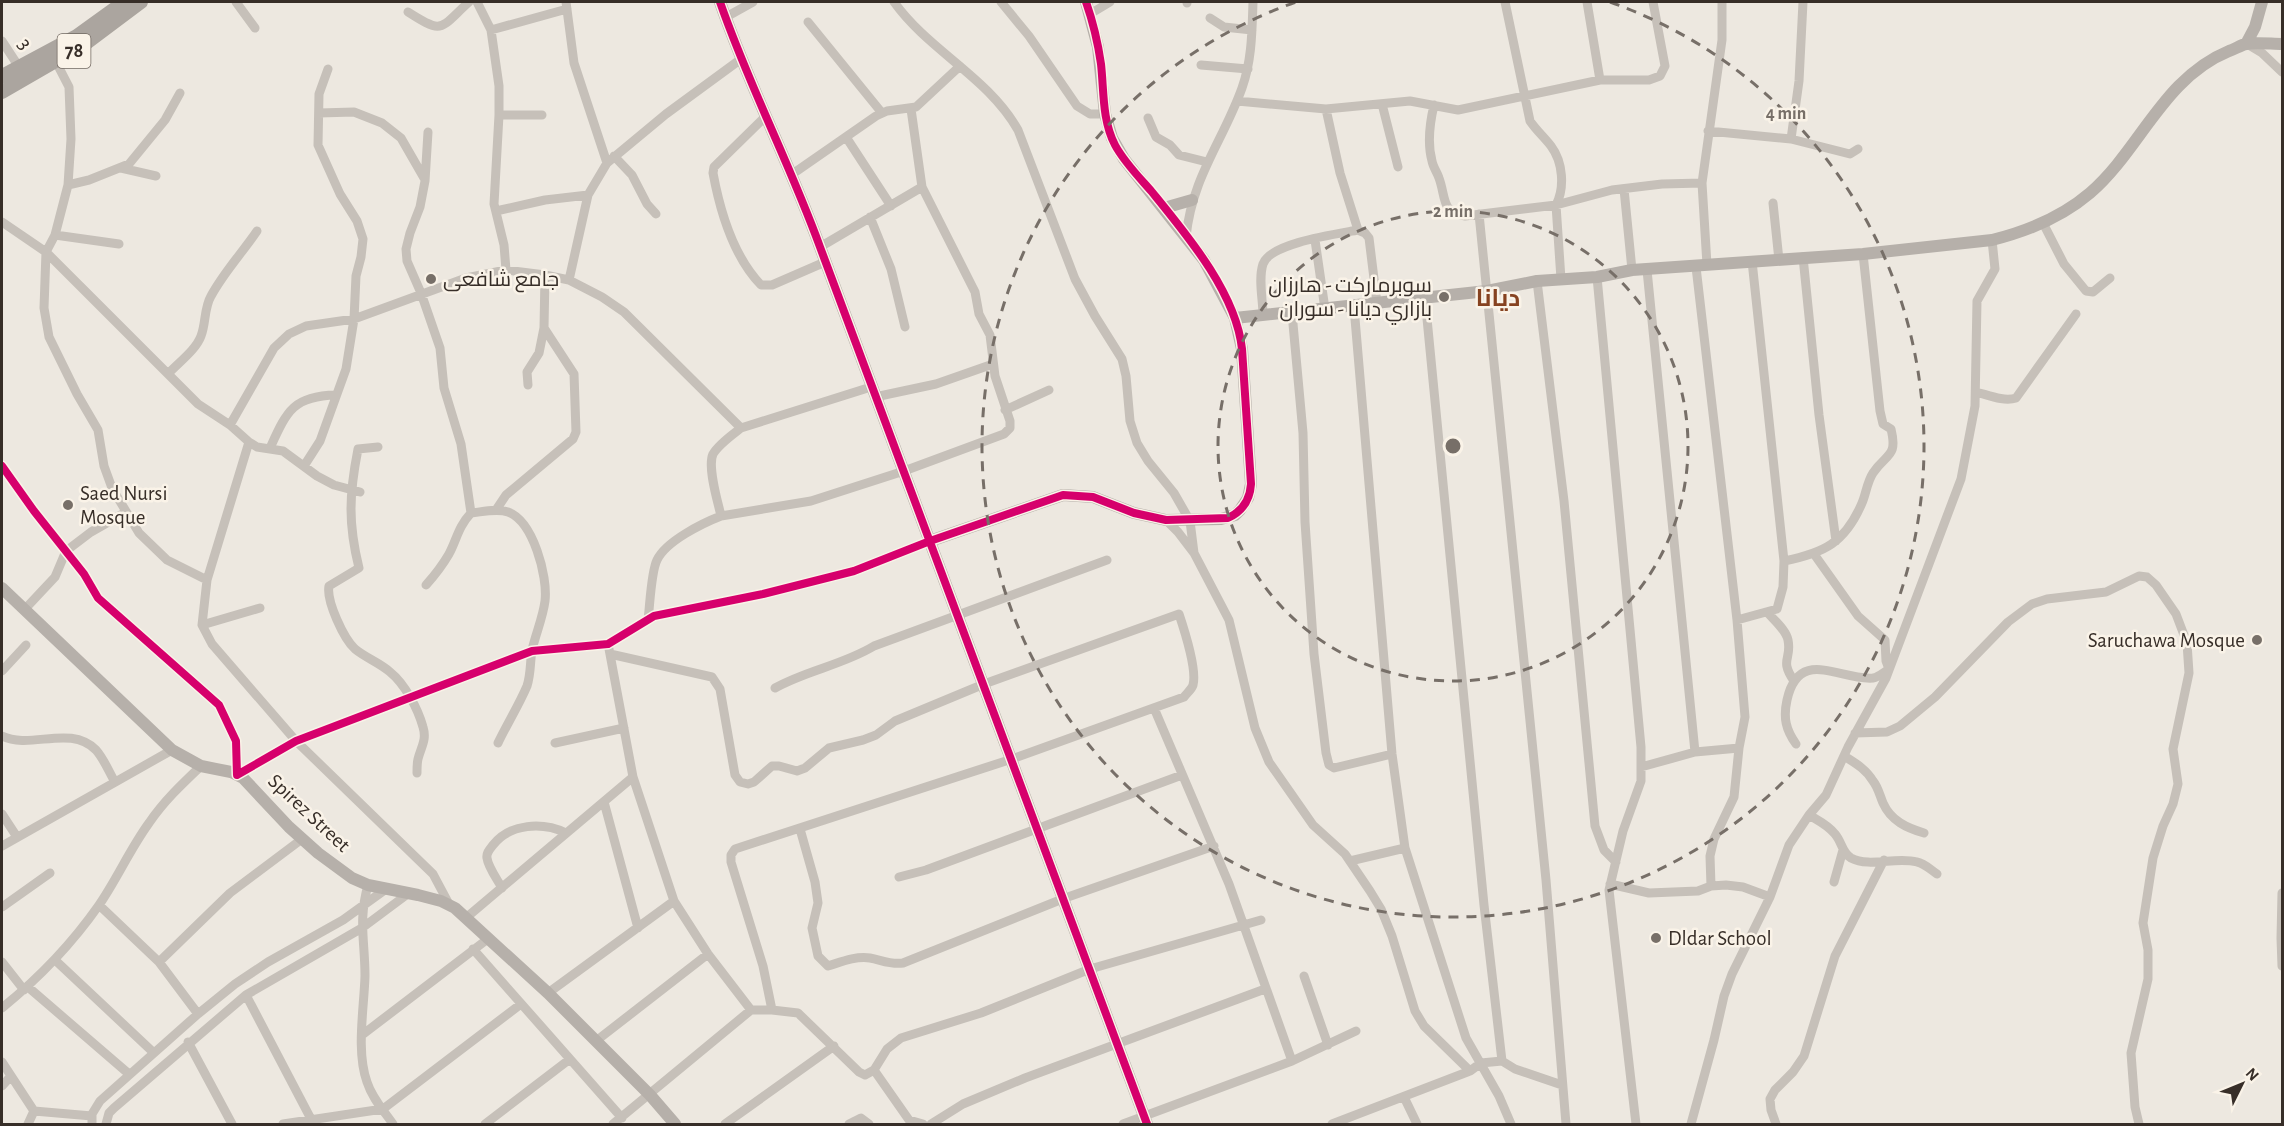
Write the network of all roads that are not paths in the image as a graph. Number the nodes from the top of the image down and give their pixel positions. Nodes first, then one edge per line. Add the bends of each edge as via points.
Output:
1 (124, 2) edge
2 (141, 2) edge
3 (236, 2) edge
4 (469, 2) edge
5 (477, 2) edge
6 (720, 2) edge
7 (753, 2) edge
8 (894, 2) edge
9 (1001, 2) edge
10 (1110, 2) edge
11 (1253, 2) edge
12 (1505, 2) edge
13 (1587, 2) edge
14 (1653, 2) edge
15 (1722, 2) edge
16 (1803, 2) edge
17 (2262, 2) edge
18 (567, 5) edge
19 (1088, 8) edge
20 (408, 12) dead end
21 (726, 17) junction
22 (1210, 18) dead end
23 (808, 22) dead end
24 (255, 28) dead end
25 (491, 30) junction
26 (1252, 30) junction
27 (2, 40) edge
28 (2246, 44) junction
29 (2283, 44) edge
30 (53, 56) junction
31 (741, 59) junction
32 (1201, 65) dead end
33 (960, 66) junction
34 (19, 67) junction
35 (328, 69) dead end
36 (1248, 69) junction
37 (2283, 72) edge
38 (2, 76) edge
39 (1600, 80) junction
40 (2, 92) edge
41 (180, 93) dead end
42 (1525, 95) junction
43 (1237, 101) junction
44 (1382, 104) junction
45 (1434, 105) junction
46 (911, 109) junction
47 (1326, 109) junction
48 (882, 112) junction
49 (319, 113) junction
50 (1105, 114) junction
51 (499, 115) junction
52 (542, 115) dead end
53 (765, 117) junction
54 (1148, 118) dead end
55 (1708, 131) junction
56 (428, 132) dead end
57 (846, 137) junction
58 (1791, 139) junction
59 (1858, 150) dead end
60 (610, 160) junction
61 (1207, 162) junction
62 (1398, 167) dead end
63 (121, 168) junction
64 (156, 176) dead end
65 (791, 176) junction
66 (425, 181) junction
67 (1702, 183) junction
68 (68, 185) junction
69 (922, 187) junction
70 (1624, 189) junction
71 (588, 195) junction
72 (1192, 200) junction
73 (1773, 203) dead end
74 (1556, 205) junction
75 (891, 206) junction
76 (1164, 208) junction
77 (496, 211) junction
78 (656, 214) dead end
79 (1479, 214) junction
80 (870, 217) junction
81 (2, 222) edge
82 (2043, 223) junction
83 (1358, 230) junction
84 (257, 231) dead end
85 (55, 235) junction
86 (1186, 237) junction
87 (1315, 240) junction
88 (1992, 240) junction
89 (118, 244) dead end
90 (820, 247) junction
91 (46, 252) junction
92 (1863, 254) junction
93 (1803, 257) junction
94 (1779, 260) junction
95 (1752, 261) junction
96 (825, 262) junction
97 (1701, 266) junction
98 (506, 270) junction
99 (1632, 270) junction
100 (1647, 270) junction
101 (545, 275) junction
102 (1597, 277) junction
103 (2110, 278) dead end
104 (1561, 279) junction
105 (569, 280) junction
106 (1537, 281) junction
107 (1487, 291) junction
108 (421, 293) junction
109 (1425, 298) junction
110 (1377, 303) junction
111 (1354, 307) junction
112 (1325, 309) junction
113 (1292, 313) junction
114 (2076, 314) dead end
115 (1263, 315) junction
116 (1235, 318) junction
117 (354, 319) junction
118 (905, 327) dead end
119 (544, 328) junction
120 (993, 364) junction
121 (168, 374) junction
122 (528, 385) dead end
123 (1049, 390) dead end
124 (873, 392) junction
125 (1976, 392) junction
126 (336, 395) junction
127 (1005, 410) junction
128 (230, 425) junction
129 (741, 428) junction
130 (249, 442) junction
131 (378, 447) dead end
132 (270, 448) junction
133 (2, 466) edge
134 (304, 466) junction
135 (904, 471) junction
136 (355, 491) junction
137 (496, 510) junction
138 (126, 512) junction
139 (471, 513) junction
140 (721, 516) junction
141 (1166, 520) junction
142 (1190, 521) junction
143 (930, 541) junction
144 (1836, 541) junction
145 (66, 551) junction
146 (1194, 553) junction
147 (1815, 554) junction
148 (1107, 560) dead end
149 (1784, 561) junction
150 (207, 580) junction
151 (426, 585) dead end
152 (2, 588) edge
153 (260, 608) dead end
154 (26, 609) junction
155 (1768, 613) junction
156 (958, 615) junction
157 (648, 620) junction
158 (1737, 620) junction
159 (202, 625) junction
160 (26, 645) dead end
161 (609, 649) junction
162 (532, 651) junction
163 (1889, 669) junction
164 (2, 671) edge
165 (1794, 681) junction
166 (984, 684) junction
167 (775, 688) dead end
168 (410, 698) junction
169 (1154, 708) junction
170 (624, 728) junction
171 (1855, 733) junction
172 (2, 736) edge
173 (296, 741) junction
174 (498, 743) dead end
175 (555, 743) dead end
176 (1796, 744) dead end
177 (1739, 748) junction
178 (172, 750) junction
179 (1695, 752) junction
180 (1392, 754) junction
181 (1844, 756) junction
182 (1012, 759) junction
183 (201, 766) junction
184 (1641, 768) junction
185 (417, 772) dead end
186 (237, 775) junction
187 (1182, 775) junction
188 (633, 777) junction
189 (115, 782) junction
190 (604, 802) junction
191 (2, 814) edge
192 (1809, 815) junction
193 (1038, 828) junction
194 (800, 829) junction
195 (566, 833) junction
196 (1924, 833) dead end
197 (17, 837) junction
198 (302, 839) junction
199 (2, 846) edge
200 (1214, 846) junction
201 (1405, 848) junction
202 (1843, 850) junction
203 (1884, 860) junction
204 (1350, 861) junction
205 (1616, 862) junction
206 (51, 873) dead end
207 (1937, 874) dead end
208 (899, 877) dead end
209 (1834, 882) dead end
210 (1610, 884) junction
211 (368, 885) junction
212 (1711, 886) junction
213 (502, 888) junction
214 (386, 890) junction
215 (409, 893) junction
216 (2283, 893) edge
217 (1770, 897) junction
218 (1065, 898) junction
219 (674, 902) junction
220 (449, 904) junction
221 (99, 905) junction
222 (363, 906) junction
223 (2, 907) edge
224 (467, 917) junction
225 (1261, 920) dead end
226 (1243, 924) junction
227 (362, 928) junction
228 (638, 928) junction
229 (489, 938) junction
230 (2282, 939) edge
231 (473, 949) junction
232 (708, 954) junction
233 (55, 960) junction
234 (2, 962) edge
235 (159, 962) junction
236 (2283, 966) edge
237 (1090, 969) junction
238 (1304, 976) dead end
239 (26, 989) junction
240 (1265, 989) junction
241 (548, 993) junction
242 (246, 994) junction
243 (521, 1004) junction
244 (2, 1008) edge
245 (751, 1010) junction
246 (772, 1010) junction
247 (198, 1014) junction
248 (1356, 1032) dead end
249 (362, 1035) junction
250 (596, 1041) junction
251 (188, 1042) junction
252 (1117, 1044) junction
253 (1328, 1045) junction
254 (834, 1046) junction
255 (154, 1053) junction
256 (570, 1059) junction
257 (1292, 1061) junction
258 (1502, 1061) junction
259 (2, 1062) edge
260 (1481, 1063) junction
261 (874, 1070) junction
262 (1470, 1071) junction
263 (129, 1074) junction
264 (11, 1076) junction
265 (1562, 1085) junction
266 (2, 1086) edge
267 (650, 1095) junction
268 (1404, 1097) junction
269 (383, 1109) junction
270 (34, 1111) junction
271 (622, 1118) junction
272 (311, 1119) junction
273 (92, 1120) edge
274 (1146, 1121) edge
275 (906, 1122) edge
276 (28, 1125) edge
277 (106, 1125) edge
278 (232, 1125) edge
279 (283, 1125) edge
280 (393, 1125) edge
281 (485, 1125) edge
282 (613, 1125) edge
283 (675, 1125) edge
284 (726, 1125) edge
285 (849, 1125) edge
286 (869, 1125) edge
287 (923, 1125) edge
288 (931, 1125) edge
289 (1123, 1125) edge
290 (1332, 1125) edge
291 (1417, 1125) edge
292 (1511, 1125) edge
293 (1566, 1125) edge
294 (1635, 1125) edge
295 (1691, 1125) edge
296 (1776, 1125) edge
297 (2139, 1125) edge

1 - 30 main road, 78
2 - 30 main road, 78 via 85,44
3 - 24 street
4 - 20 street via 437,27
5 - 25 street
6 - 21 street
7 - 21 street
8 - 33 street via 920,33
9 - 50 street via 1077,106 1090,114
10 - 19 street
11 - 26 street
12 - 42 street
13 - 39 street
14 - 39 street via 1664,73 1649,80
15 - 55 street via 1722,40
16 - 58 street
17 - 28 street
18 - 25 street
18 - 60 street via 574,63
19 - 50 street via 1098,47
21 - 31 street
22 - 26 street via 1224,27
23 - 48 street
25 - 51 street
26 - 36 street
27 - 34 street, 3
28 - 29 street
28 - 37 street via 2262,52
28 - 82 street via 2197,70 2152,116 2102,181 2078,202
30 - 34 main road, 78
30 - 40 main road, 78
30 - 68 street via 69,87
31 - 53 street
31 - 60 street
32 - 36 street
33 - 46 street
33 - 142 street via 999,101 1018,130 1075,279 1122,359 1130,421 1137,443
34 - 38 main road, 78
35 - 49 street via 319,94
36 - 43 street
39 - 42 street
41 - 63 street via 165,120 129,164
42 - 45 street via 1458,110
42 - 74 street via 1530,121 1558,160 1562,177
43 - 47 street
43 - 61 street
44 - 45 street via 1410,101
44 - 47 street
44 - 62 street
45 - 79 street via 1431,160 1449,210 1454,214
46 - 48 street
46 - 69 street
47 - 83 street
48 - 57 street
49 - 66 street via 354,112 382,123 401,138
49 - 117 street via 318,145 363,239
50 - 76 street via 1120,152
51 - 52 street
51 - 77 street
53 - 65 street
53 - 96 street via 714,167 714,180 731,237 761,285 772,285
54 - 61 street via 1155,137 1179,155
55 - 58 street
55 - 67 street
56 - 66 street
57 - 65 street
57 - 75 street
58 - 59 street via 1850,154
60 - 71 street
60 - 78 street via 632,175
61 - 72 street
63 - 64 street
63 - 68 street
65 - 90 street
66 - 108 street via 406,249
67 - 70 street
67 - 97 street
68 - 85 street
69 - 75 street
69 - 120 street via 972,284 979,314 990,335
70 - 74 street
70 - 99 street
71 - 77 street
71 - 105 street
72 - 76 street
72 - 86 street
73 - 94 street
74 - 79 street
74 - 104 street
75 - 80 street
76 - 86 street
77 - 98 street
79 - 107 street
80 - 90 street
80 - 118 street via 891,269
81 - 91 street
82 - 88 street
82 - 103 street via 2064,264 2086,291 2095,291
83 - 87 street
83 - 110 street via 1369,238
84 - 121 street via 211,296 195,346
85 - 89 street
85 - 91 street
86 - 116 street via 1213,274
87 - 112 street
87 - 115 street via 1285,247 1270,254 1263,264
88 - 92 street
88 - 125 street via 1995,269 1977,301
90 - 96 street
91 - 121 street
91 - 138 street via 44,308 49,337 98,430 104,466
92 - 93 street
92 - 144 street via 1880,411 1883,424 1891,429 1893,448 1873,473 1857,516
93 - 94 street
93 - 144 street
94 - 95 street
95 - 97 street
95 - 149 street
96 - 124 street
97 - 100 street
97 - 158 street
98 - 101 street
98 - 108 street
99 - 100 street
99 - 102 street
100 - 179 street
101 - 105 street
101 - 119 street
102 - 104 street
102 - 184 street
104 - 106 street
105 - 129 street via 624,312
106 - 107 street
106 - 205 street via 1564,501 1595,826 1604,850
107 - 109 street
107 - 265 street via 1546,880
108 - 117 street
108 - 139 street via 440,348 444,388 461,444
109 - 110 street
109 - 258 street
110 - 111 street
111 - 112 street
111 - 180 street
112 - 113 street
113 - 115 street
113 - 180 street via 1303,433 1314,654 1326,753 1334,768
114 - 125 street via 2016,398
115 - 116 street
116 - 142 street via 1242,349 1250,491 1245,505 1234,515
117 - 126 street via 346,369
117 - 128 street via 306,326 289,334 274,348
119 - 122 street via 539,352 527,372
119 - 137 street via 574,374 576,432 573,439 506,495
120 - 124 street via 936,384
120 - 127 street
121 - 128 street via 198,404
123 - 127 street
124 - 129 street
124 - 135 street
125 - 163 street via 1961,479
126 - 132 street via 308,398 298,404 282,420
126 - 134 street via 320,441
127 - 135 street via 1010,425 1005,434
128 - 130 street
129 - 140 street via 712,457
130 - 132 street
130 - 150 street
131 - 136 street via 358,449
132 - 134 street via 283,451
133 - 145 street
134 - 136 street via 317,477
135 - 140 street via 811,501
135 - 143 street
136 - 168 street via 351,538 359,568 329,586 328,592 353,647 390,672
137 - 139 street
137 - 162 street via 508,512 522,522 538,555 545,601
138 - 145 street
138 - 150 street via 139,533 167,560
139 - 151 street via 460,525 438,572
140 - 157 street via 664,549 656,561
141 - 142 street
141 - 143 street via 1093,497 1063,495
141 - 146 street
142 - 146 street
143 - 156 street
143 - 157 street via 854,571
144 - 147 street
145 - 154 street via 55,577
145 - 186 street via 98,597 219,705 236,741
146 - 204 street via 1229,620 1255,728 1269,762 1313,825
147 - 149 street
147 - 163 street via 1858,616 1885,640
148 - 156 street
149 - 155 street via 1780,601 1777,609
150 - 159 street
152 - 154 street, Spirez Street
153 - 159 street
154 - 178 street, Spirez Street
155 - 158 street
155 - 165 street via 1786,634 1789,642 1785,661
156 - 166 street
156 - 167 street via 874,646 858,656 796,676
157 - 161 street
158 - 177 street via 1745,717
159 - 173 street via 213,644
160 - 164 street
161 - 162 street
161 - 166 street via 712,677 720,688 735,776 748,784 772,766 797,771 805,768 829,748 876,735 895,721
161 - 170 street
162 - 168 street
162 - 174 street via 527,686
163 - 165 street via 1876,678 1813,670
163 - 171 street
165 - 176 street via 1785,721
166 - 169 street via 1179,614 1187,639 1193,685 1185,697
166 - 182 street
168 - 173 street
168 - 185 street via 424,729
169 - 182 street
169 - 187 street
170 - 175 street
170 - 188 street
171 - 181 street
171 - 297 street via 1887,732 1900,726 1935,697 2008,622 2032,604 2106,592 2139,576 2156,585 2176,614 2187,643 2189,673 2173,748 2178,784 2153,858 2144,923 2148,979 2131,1053
172 - 189 street via 24,741 80,741 96,751
173 - 186 street
173 - 220 street via 433,874
177 - 179 street
177 - 212 street via 1734,797 1710,856
178 - 183 street, Spirez Street
178 - 189 street
179 - 184 street
180 - 201 street
181 - 192 street via 1826,795
181 - 196 street via 1874,781 1892,817 1906,828
182 - 193 street
182 - 194 street
183 - 186 street, Spirez Street
183 - 221 street via 148,824
184 - 205 street via 1641,782
186 - 198 street, Spirez Street
187 - 193 street
187 - 200 street
188 - 190 street
188 - 219 street
189 - 197 street
190 - 195 street
190 - 228 street
191 - 197 street
192 - 202 street via 1828,826
192 - 217 street via 1789,845
193 - 208 street
193 - 218 street
194 - 218 street via 818,903 812,928 818,956 828,966 867,958 903,963
194 - 246 street via 735,849 731,855
195 - 213 street
195 - 213 street via 553,826 516,828 497,840 487,858
197 - 199 street
198 - 211 street, Spirez Street via 334,866
198 - 235 street via 230,893
200 - 218 street
200 - 226 street
201 - 204 street
201 - 260 street via 1466,1038
202 - 203 street via 1851,858 1865,862
202 - 209 street
203 - 207 street via 1919,862
203 - 296 street via 1835,956 1804,1056 1770,1099
204 - 262 street via 1381,909 1415,1011 1424,1026
205 - 210 street
206 - 223 street
210 - 212 street via 1649,893 1698,891
210 - 294 street
211 - 214 street, Spirez Street
211 - 222 street
212 - 217 street via 1743,887
213 - 224 street
214 - 215 street, Spirez Street
214 - 222 street
215 - 220 street, Spirez Street
215 - 227 street
216 - 230 street
217 - 295 street via 1724,996
218 - 237 street
219 - 228 street
219 - 232 street
220 - 224 street, Spirez Street
221 - 233 street
221 - 235 street
222 - 227 street
222 - 247 street via 251,973
224 - 229 street, Spirez Street
225 - 226 street
226 - 237 street
226 - 240 street
227 - 242 street
227 - 249 street
228 - 241 street
229 - 231 street
229 - 241 street, Spirez Street
230 - 236 street
231 - 243 street
231 - 249 street
232 - 245 street
232 - 250 street
233 - 239 street
233 - 255 street
234 - 239 street
235 - 247 street
237 - 252 street
237 - 261 street via 981,1012 901,1038 887,1049
238 - 253 street
239 - 244 street
239 - 263 street
240 - 252 street
240 - 257 street
241 - 250 street, Spirez Street
242 - 251 street
242 - 272 street
243 - 256 street
243 - 269 street
245 - 246 street
245 - 267 street
246 - 254 street via 798,1013
247 - 255 street
248 - 253 street
249 - 269 street via 366,1082
250 - 267 street, Spirez Street
251 - 277 street via 109,1113
251 - 278 street
252 - 274 street
252 - 288 street via 963,1104
253 - 257 street
254 - 261 street via 859,1072
254 - 284 street
255 - 263 street
256 - 271 street
256 - 281 street
257 - 274 street
258 - 260 street
258 - 265 street
259 - 264 street
260 - 262 street
260 - 292 street
261 - 275 street
262 - 268 street
263 - 273 street via 95,1107
264 - 266 street
264 - 270 street
265 - 293 street
267 - 271 street
267 - 283 street, Spirez Street
268 - 290 street
268 - 291 street
269 - 272 street
269 - 280 street
270 - 273 street
270 - 276 street
271 - 282 street
272 - 279 street
274 - 289 street
275 - 287 street
285 - 286 street via 861,1118

